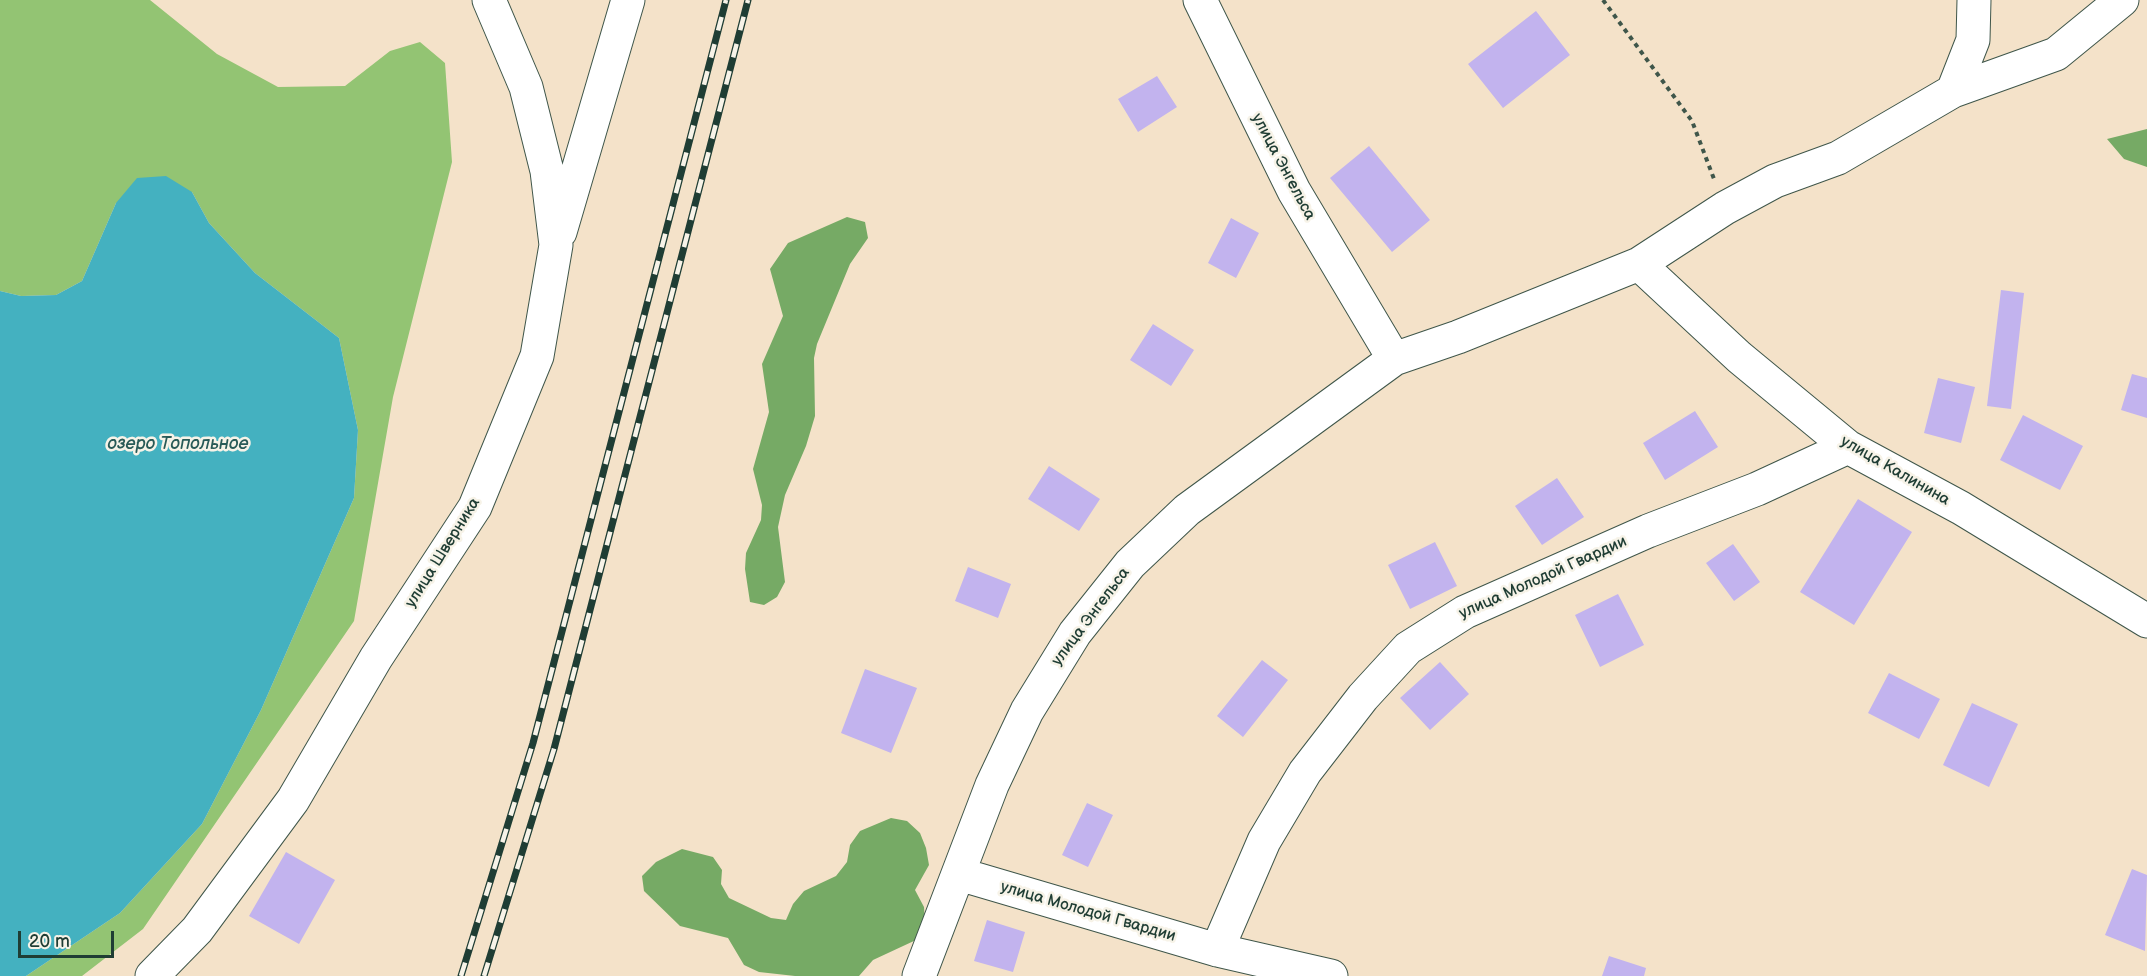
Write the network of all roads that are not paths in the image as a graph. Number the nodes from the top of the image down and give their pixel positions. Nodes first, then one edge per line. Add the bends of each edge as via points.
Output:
1 (489, 0) edge
2 (628, 0) edge
3 (1200, 0) edge
4 (1974, 0) edge
5 (2122, 0) edge
6 (1953, 91) junction
7 (556, 245) junction
8 (1639, 264) junction
9 (1394, 359) junction
10 (1848, 447) junction
11 (2147, 621) edge
12 (958, 874) junction
13 (1216, 950) junction
14 (152, 976) edge
15 (919, 976) edge
16 (1331, 976) edge

1 - 7 street, улица Шверника via 526,87 547,171
2 - 7 street
3 - 9 street, улица Энгельса via 1294,191
4 - 6 street via 1973,40
5 - 6 street, улица Энгельса via 2056,54
6 - 8 street, улица Энгельса via 1838,158 1775,181 1725,207
7 - 14 street, улица Шверника via 537,356 475,507 376,658 293,800 197,930
8 - 9 street, улица Энгельса
8 - 10 street, улица Калинина via 1739,357
9 - 12 street, улица Энгельса via 1187,510 1130,564 1075,633 1027,711 992,785
10 - 11 street, улица Калинина via 1961,508
10 - 13 street, улица Молодой Гвардии via 1465,612 1408,648 1363,697 1305,772 1264,841
12 - 13 street, улица Молодой Гвардии
12 - 15 street, улица Энгельса
13 - 16 street, улица Молодой Гвардии

